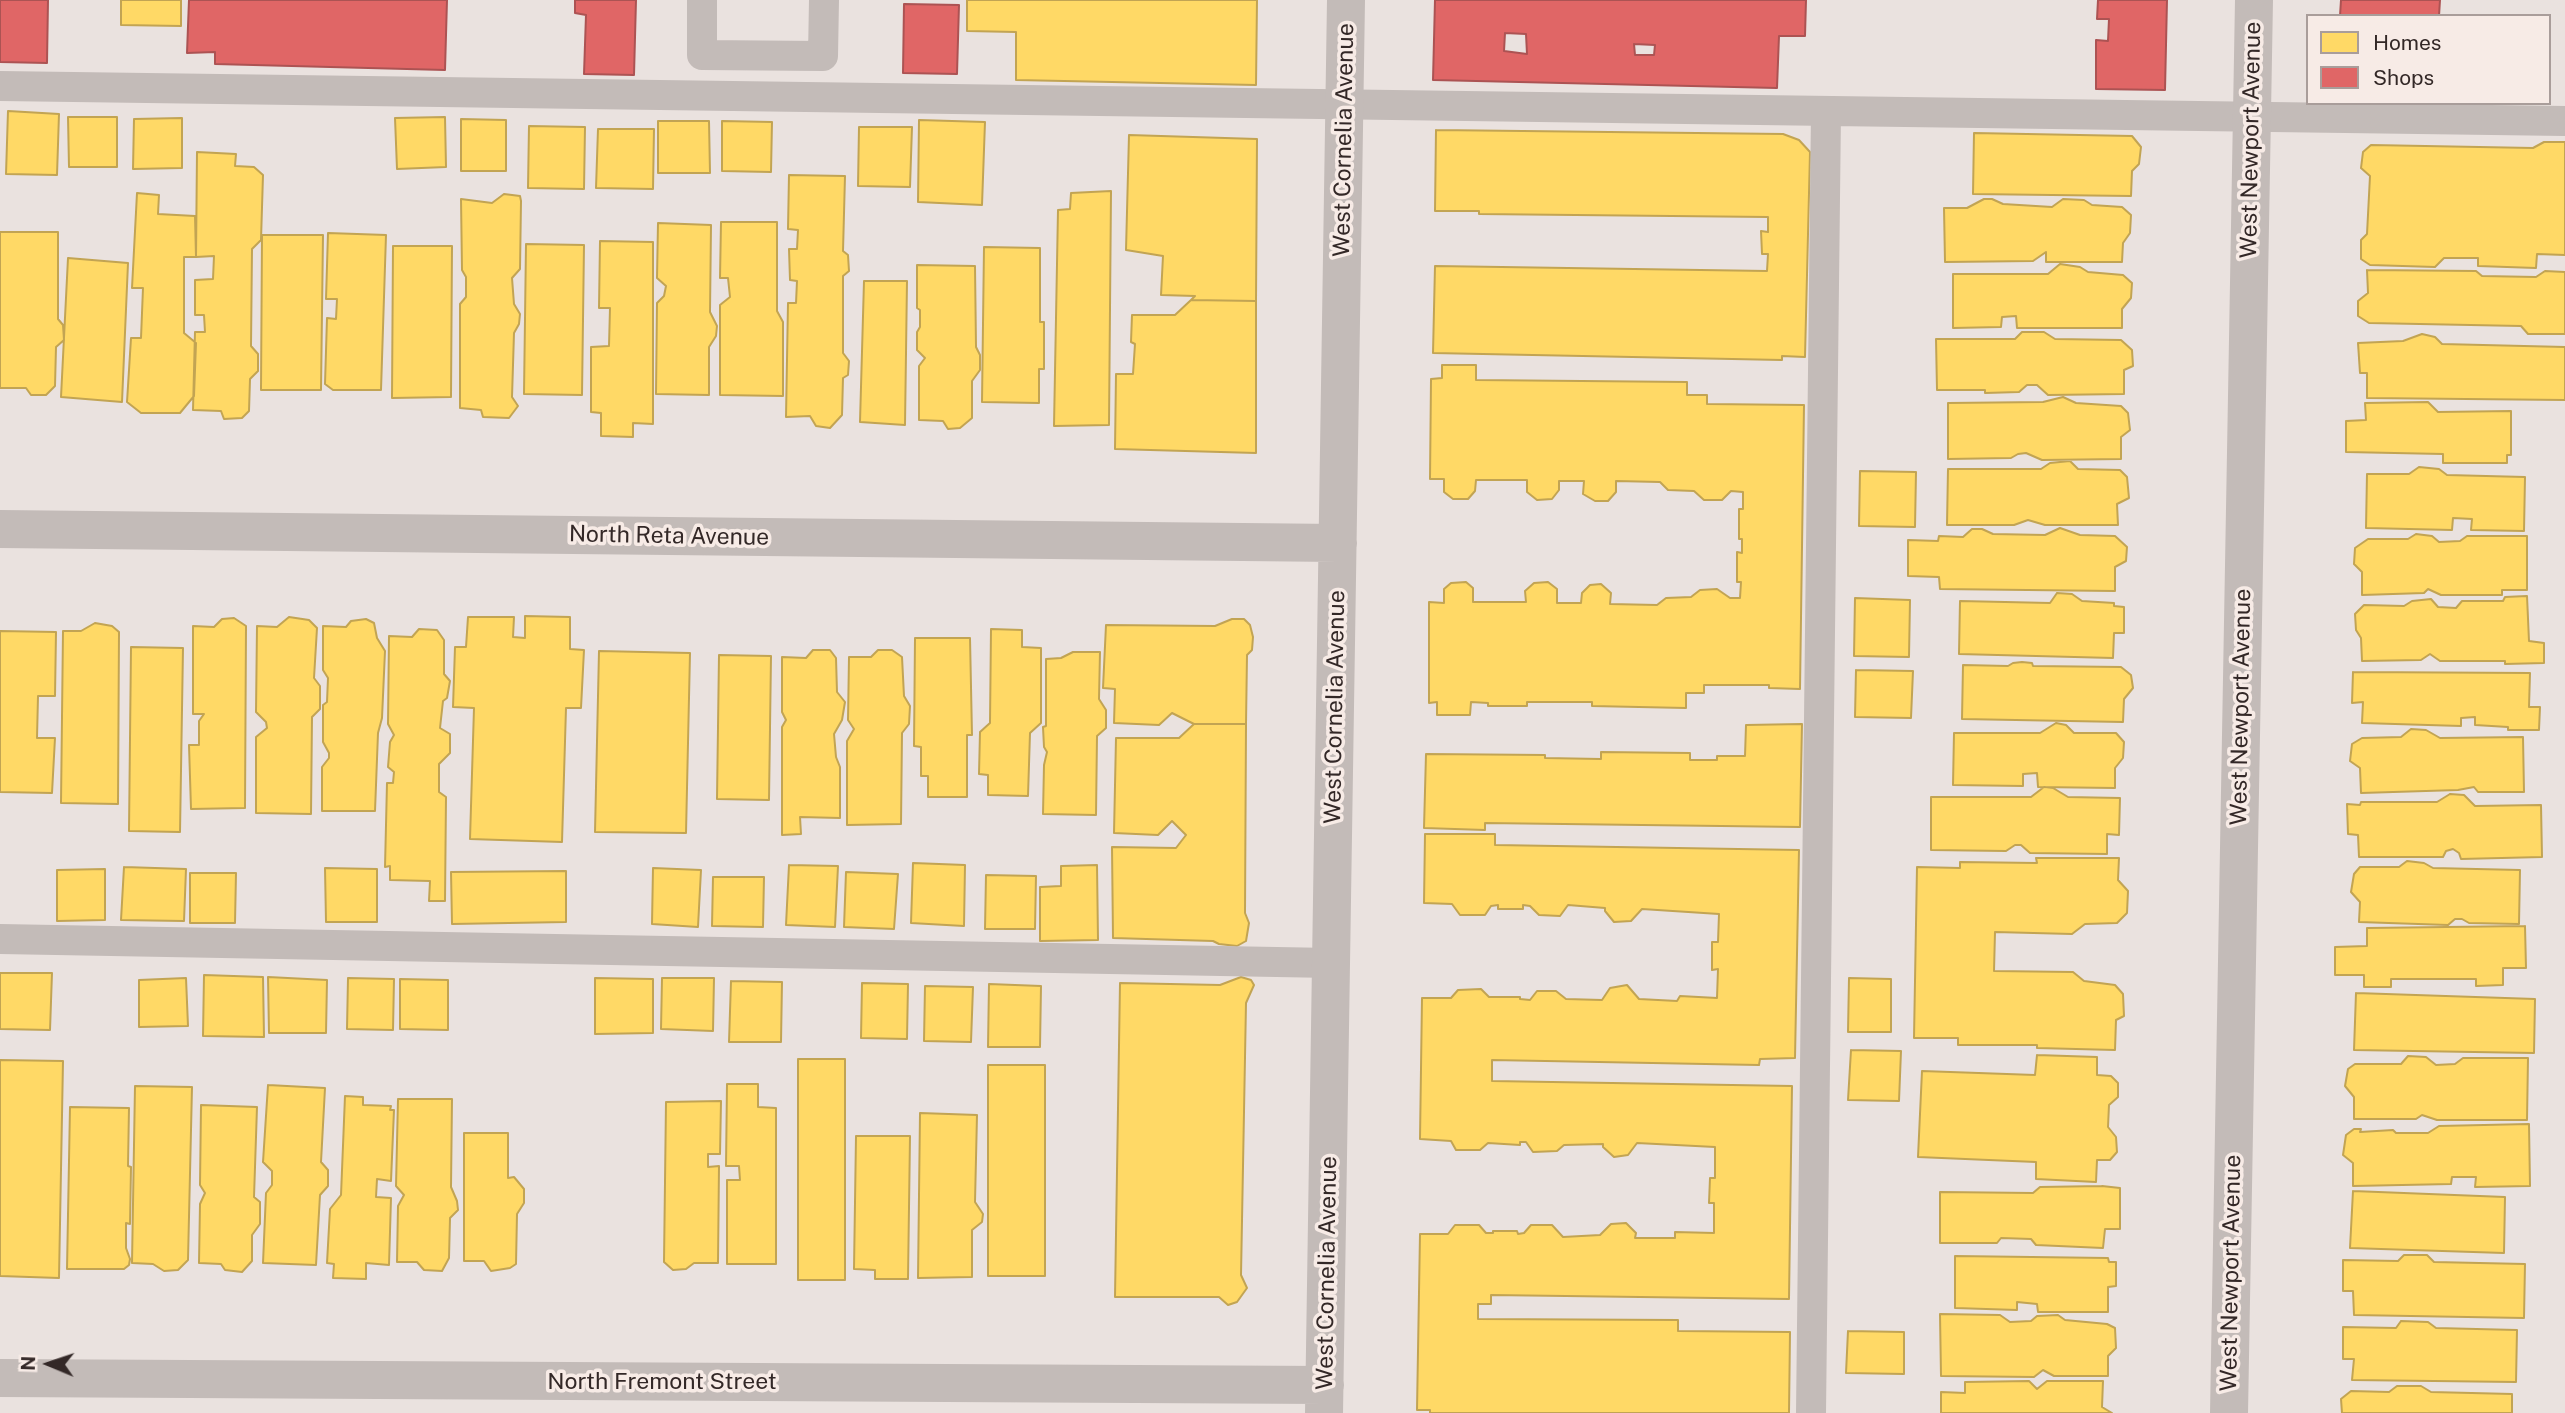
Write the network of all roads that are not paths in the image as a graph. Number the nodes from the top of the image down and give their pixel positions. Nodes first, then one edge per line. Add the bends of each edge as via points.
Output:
1 (702, 0) edge
2 (824, 0) edge
3 (1346, 0) edge
4 (2254, 0) edge
5 (0, 86) edge
6 (1345, 106) junction
7 (1826, 111) junction
8 (2252, 117) junction
9 (2565, 121) edge
10 (0, 529) edge
11 (1338, 543) junction
12 (0, 939) edge
13 (1332, 963) junction
14 (0, 1378) edge
15 (1325, 1399) edge
16 (1811, 1413) edge
17 (2229, 1413) edge

1 - 2 lane via 702,55 823,56
3 - 6 street, West Cornelia Avenue
4 - 8 street, West Newport Avenue
5 - 6 lane
6 - 7 lane
6 - 11 street, West Cornelia Avenue
7 - 8 lane
7 - 16 lane
8 - 9 lane
8 - 17 street, West Newport Avenue
10 - 11 street, North Reta Avenue
11 - 13 street, West Cornelia Avenue
12 - 13 lane
13 - 15 street, West Cornelia Avenue
14 - 15 street, North Fremont Street

